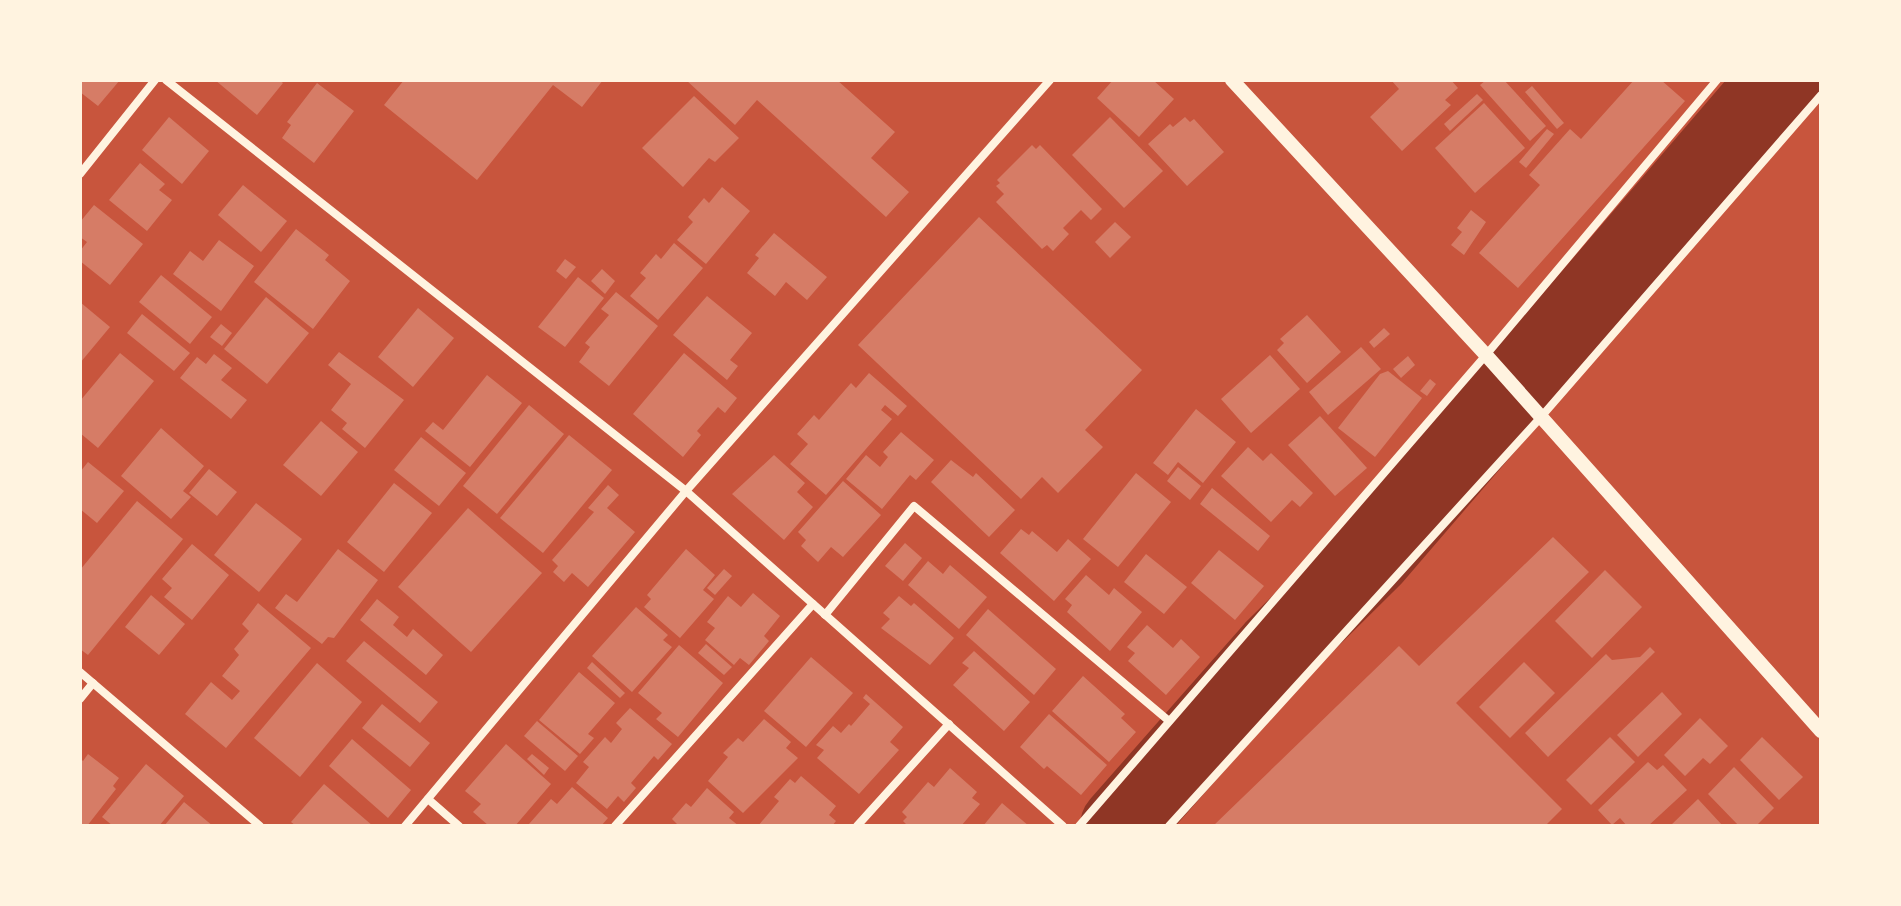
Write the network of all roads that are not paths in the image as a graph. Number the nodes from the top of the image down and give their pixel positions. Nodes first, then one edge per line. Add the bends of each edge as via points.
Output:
1 (155, 80) edge
2 (166, 80) edge
3 (1050, 80) edge
4 (1232, 80) edge
5 (1712, 82) edge
6 (1821, 95) edge
7 (80, 174) edge
8 (1486, 355) junction
9 (1541, 417) junction
10 (686, 491) junction
11 (813, 604) junction
12 (825, 615) junction
13 (80, 672) edge
14 (93, 683) junction
15 (80, 699) edge
16 (1169, 721) junction
17 (949, 724) junction
18 (1821, 731) edge
19 (428, 799) junction
20 (260, 826) edge
21 (405, 826) edge
22 (459, 826) edge
23 (615, 826) edge
24 (857, 826) edge
25 (1063, 826) edge
26 (1079, 826) edge
27 (1169, 826) edge

1 - 7 street
2 - 10 street
3 - 10 street
4 - 8 street
5 - 8 street
6 - 9 street
8 - 9 street
8 - 16 street
9 - 18 street
9 - 27 street
10 - 11 street
10 - 19 street
11 - 12 street
11 - 23 street
12 - 16 street via 914,506
12 - 17 street
13 - 14 street
14 - 15 street
14 - 20 street
16 - 26 street
17 - 24 street
17 - 25 street
19 - 21 street
19 - 22 street

